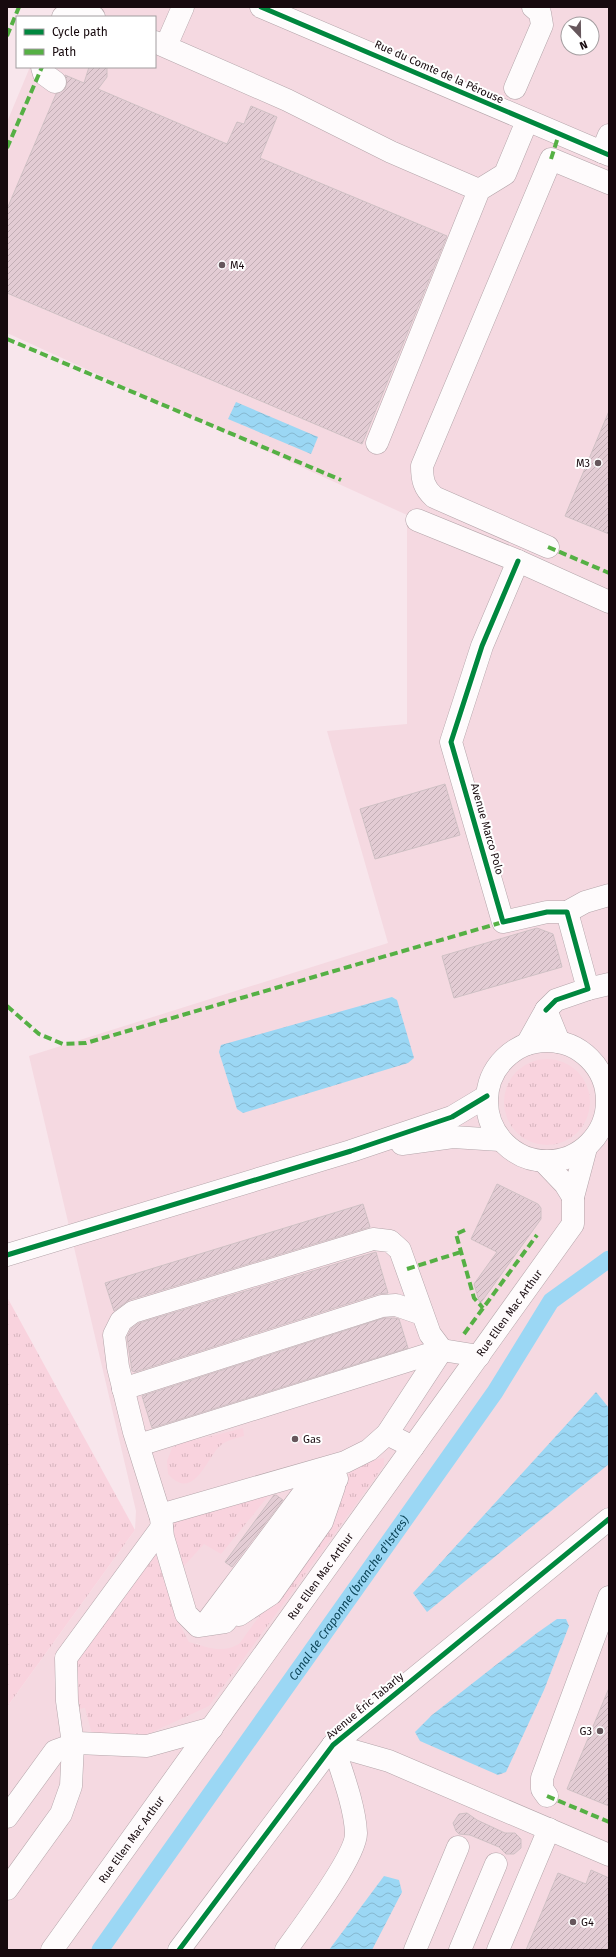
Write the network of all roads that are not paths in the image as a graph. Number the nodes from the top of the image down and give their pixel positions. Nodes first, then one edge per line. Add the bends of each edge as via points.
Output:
1 (182, 7) edge
2 (261, 7) edge
3 (539, 9) edge
4 (65, 16) edge
5 (92, 16) edge
6 (160, 44) edge
7 (515, 88) dead end
8 (528, 121) junction
9 (607, 148) edge
10 (609, 183) edge
11 (479, 190) junction
12 (377, 443) dead end
13 (417, 520) dead end
14 (548, 547) dead end
15 (518, 561) junction
16 (609, 602) edge
17 (609, 895) edge
18 (567, 912) junction
19 (599, 986) edge
20 (546, 1010) junction
21 (559, 1042) junction
22 (528, 1044) junction
23 (599, 1057) edge
24 (487, 1096) junction
25 (608, 1102) edge
26 (606, 1127) edge
27 (500, 1140) junction
28 (586, 1148) junction
29 (351, 1151) junction
30 (544, 1162) junction
31 (573, 1197) junction
32 (7, 1255) edge
33 (422, 1314) junction
34 (442, 1350) junction
35 (479, 1356) junction
36 (123, 1390) junction
37 (387, 1434) junction
38 (138, 1445) junction
39 (413, 1447) junction
40 (338, 1474) junction
41 (609, 1519) edge
42 (161, 1521) junction
43 (609, 1597) edge
44 (204, 1626) junction
45 (212, 1728) junction
46 (72, 1744) junction
47 (333, 1745) junction
48 (547, 1796) dead end
49 (7, 1817) edge
50 (549, 1829) junction
51 (458, 1847) dead end
52 (609, 1855) edge
53 (496, 1864) dead end
54 (7, 1889) edge
55 (52, 1950) edge
56 (179, 1950) edge
57 (286, 1950) edge
58 (415, 1950) edge
59 (460, 1950) edge
60 (498, 1950) edge

1 - 6 street
2 - 8 street, Rue du Comte de la Pérouse
3 - 7 street via 542,24
4 - 5 street via 73,11 81,11
6 - 11 street via 287,100 391,152
8 - 9 street, Rue du Comte de la Pérouse
8 - 11 street via 505,174
10 - 14 street via 551,159 422,466 423,484 434,497
11 - 12 street
13 - 15 street
15 - 16 street
15 - 18 street, Avenue Marco Polo via 482,646 451,742 503,922 547,912
17 - 18 street via 585,902
18 - 19 street
19 - 20 street via 556,1000
20 - 21 street
20 - 22 street
21 - 22 street via 543,1041
21 - 23 street
22 - 24 street via 512,1052 500,1064 491,1079
23 - 25 street via 599,1070 606,1085
24 - 27 street via 490,1119
24 - 29 street via 452,1117
25 - 26 street
26 - 28 street
27 - 29 street via 453,1137
27 - 30 street via 512,1151
28 - 30 street via 573,1156
28 - 31 street, Rue Ellen Mac Arthur
29 - 32 street
30 - 31 street via 565,1184
31 - 35 street, Rue Ellen Mac Arthur via 573,1224
33 - 34 street via 430,1334
33 - 36 street via 396,1304 382,1306
33 - 36 street via 400,1250 390,1241 373,1239 133,1312 121,1321 114,1335
34 - 35 street
34 - 37 street
34 - 38 street
35 - 39 street, Rue Ellen Mac Arthur
36 - 38 street
37 - 39 street
37 - 40 street
38 - 42 street
39 - 45 street, Rue Ellen Mac Arthur
40 - 42 street
40 - 44 street via 308,1487
40 - 44 street via 322,1522 270,1594 225,1622
41 - 47 street, Avenue Éric Tabarly
42 - 44 street via 186,1614 198,1626
42 - 46 street via 66,1658
43 - 48 street via 542,1778 542,1789
45 - 46 street via 147,1746
45 - 55 street, Rue Ellen Mac Arthur
46 - 49 street via 55,1751
46 - 54 street via 71,1786 61,1814
47 - 50 street via 389,1761
47 - 56 street, Avenue Éric Tabarly
47 - 57 street via 348,1790 356,1834 345,1864
50 - 52 street
50 - 60 street
51 - 58 street
53 - 59 street

